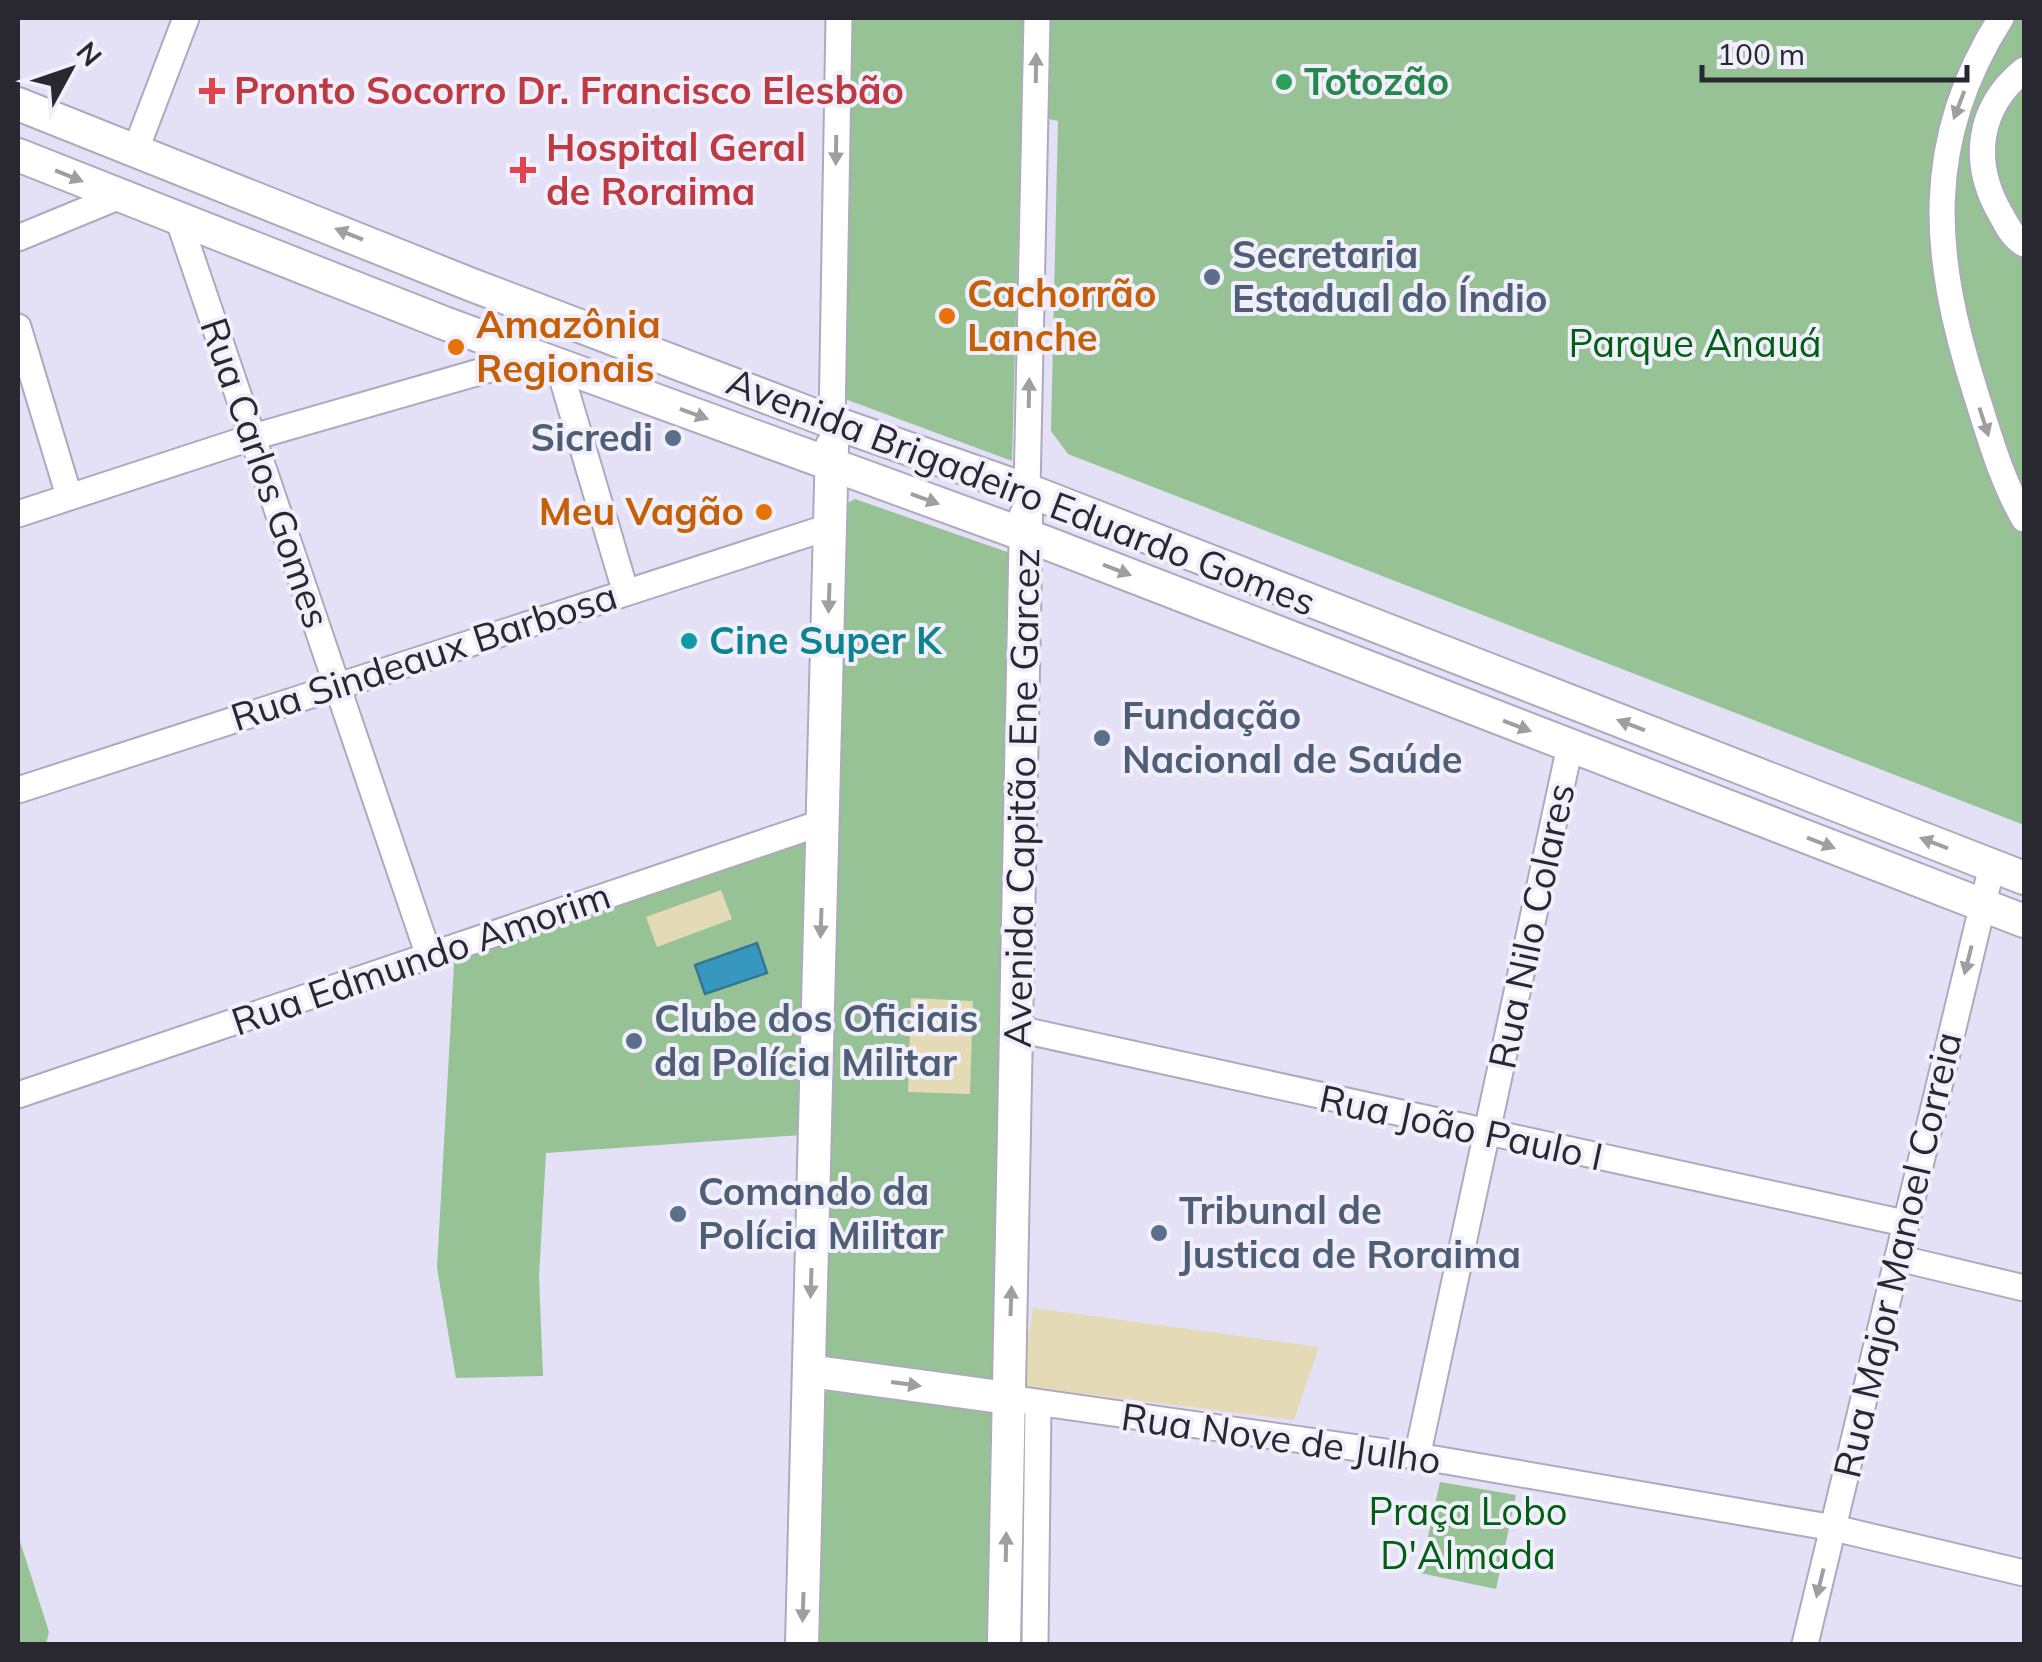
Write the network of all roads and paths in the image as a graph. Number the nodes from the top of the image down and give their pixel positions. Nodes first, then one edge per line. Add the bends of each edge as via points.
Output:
1 (186, 18) edge
2 (839, 18) edge
3 (1038, 18) edge
4 (2001, 18) edge
5 (2024, 70) edge
6 (18, 104) edge
7 (136, 149) junction
8 (18, 156) edge
9 (120, 196) junction
10 (178, 218) junction
11 (18, 238) edge
12 (2024, 244) edge
13 (390, 251) junction
14 (472, 285) junction
15 (374, 295) junction
16 (444, 323) junction
17 (18, 327) edge
18 (546, 360) junction
19 (832, 422) junction
20 (252, 437) junction
21 (833, 465) junction
22 (1027, 490) junction
23 (70, 496) junction
24 (18, 514) edge
25 (2024, 519) edge
26 (832, 526) junction
27 (1026, 535) junction
28 (625, 590) junction
29 (339, 686) junction
30 (1570, 746) junction
31 (18, 790) edge
32 (824, 822) junction
33 (1992, 866) junction
34 (2024, 878) edge
35 (1982, 904) junction
36 (2024, 921) edge
37 (429, 956) junction
38 (1018, 1028) junction
39 (18, 1094) edge
40 (1487, 1133) junction
41 (1904, 1223) junction
42 (1898, 1258) junction
43 (2024, 1288) edge
44 (809, 1370) junction
45 (1023, 1402) junction
46 (1417, 1457) junction
47 (1834, 1528) junction
48 (2024, 1573) edge
49 (802, 1644) edge
50 (1004, 1644) edge
51 (1035, 1644) edge
52 (1805, 1644) edge

1 - 7 street
2 -> 19 street
22 -> 3 street, Avenida Capitão Ene Garcez
4 -> 25 street via 1954,113 1940,177 1941,257 1992,448
5 - 12 street via 1988,113 1979,155 1992,198
6 - 7 main road, Avenida Brigadeiro Eduardo Gomes
13 -> 7 main road, Avenida Brigadeiro Eduardo Gomes
8 -> 9 main road, Avenida Brigadeiro Eduardo Gomes
9 - 10 main road, Avenida Brigadeiro Eduardo Gomes
9 - 11 street
10 - 15 main road, Avenida Brigadeiro Eduardo Gomes
10 - 20 street, Rua Carlos Gomes
13 - 14 main road, Avenida Brigadeiro Eduardo Gomes
13 - 15 main road via 415,270 417,286 404,296
14 - 16 main road via 435,280 423,288 422,304
14 - 19 main road, Avenida Brigadeiro Eduardo Gomes
15 - 16 main road, Avenida Brigadeiro Eduardo Gomes
16 - 18 main road, Avenida Brigadeiro Eduardo Gomes
17 - 23 street
18 - 20 street
18 -> 21 main road, Avenida Brigadeiro Eduardo Gomes
18 - 28 street
19 - 21 main road
19 - 22 main road, Avenida Brigadeiro Eduardo Gomes
20 - 23 street
20 - 29 street, Rua Carlos Gomes
21 - 26 main road
21 -> 27 main road, Avenida Brigadeiro Eduardo Gomes
22 - 27 main road, Avenida Capitão Ene Garcez
33 -> 22 main road, Avenida Brigadeiro Eduardo Gomes
23 - 24 street
26 - 28 street, Rua Sindeaux Barbosa
26 -> 32 main road
27 -> 30 main road, Avenida Brigadeiro Eduardo Gomes
27 - 38 main road, Avenida Capitão Ene Garcez
28 - 29 street, Rua Sindeaux Barbosa
29 - 31 street, Rua Sindeaux Barbosa
29 - 37 street, Rua Carlos Gomes
30 -> 35 main road, Avenida Brigadeiro Eduardo Gomes
30 - 40 street, Rua Nilo Colares
32 - 37 street, Rua Edmundo Amorim
32 -> 44 main road
33 - 34 main road, Avenida Brigadeiro Eduardo Gomes
33 - 35 street, Rua Major Manoel Correia
35 - 36 main road, Avenida Brigadeiro Eduardo Gomes
35 -> 41 street, Rua Major Manoel Correia
37 - 39 street, Rua Edmundo Amorim
38 - 40 street, Rua João Paulo I
45 -> 38 main road, Avenida Capitão Ene Garcez
40 - 41 street, Rua João Paulo I
40 - 46 street, Rua Nilo Colares
41 - 42 street, Rua Major Manoel Correia
42 - 43 street
42 - 47 street, Rua Major Manoel Correia
44 -> 45 main road
44 -> 49 main road
45 - 46 street, Rua Nove de Julho
50 -> 45 main road, Avenida Capitão Ene Garcez
45 - 51 street, Avenida Capitão Ene Garcez
46 - 47 street, Rua Nove de Julho
47 - 48 street, Rua Nove de Julho
47 -> 52 street, Rua Major Manoel Correia

